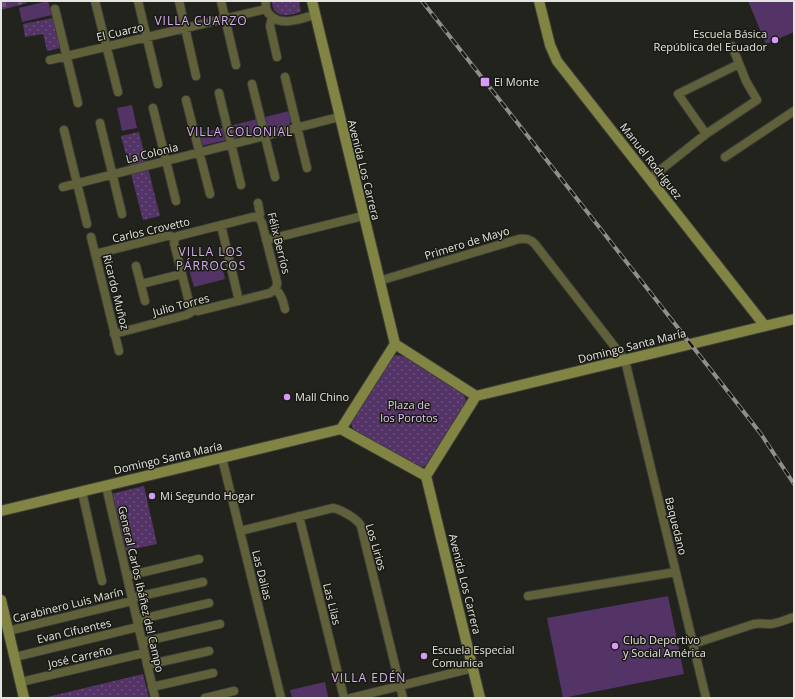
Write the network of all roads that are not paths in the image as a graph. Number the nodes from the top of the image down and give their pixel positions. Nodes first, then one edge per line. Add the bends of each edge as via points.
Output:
1 (95, 1) edge
2 (138, 1) edge
3 (179, 1) edge
4 (221, 1) edge
5 (312, 1) edge
6 (539, 1) edge
7 (266, 5) edge
8 (55, 9) dead end
9 (315, 15) junction
10 (272, 17) junction
11 (225, 19) junction
12 (185, 28) junction
13 (146, 37) junction
14 (106, 46) junction
15 (732, 46) dead end
16 (67, 56) junction
17 (277, 57) dead end
18 (50, 60) dead end
19 (739, 64) junction
20 (236, 65) dead end
21 (196, 76) dead end
22 (285, 77) dead end
23 (158, 84) dead end
24 (252, 84) dead end
25 (118, 92) dead end
26 (219, 93) dead end
27 (186, 100) dead end
28 (78, 103) dead end
29 (153, 108) dead end
30 (794, 111) edge
31 (339, 117) junction
32 (100, 124) dead end
33 (297, 128) junction
34 (64, 130) dead end
35 (706, 134) junction
36 (265, 136) junction
37 (232, 144) junction
38 (199, 153) junction
39 (725, 157) dead end
40 (166, 161) junction
41 (307, 168) dead end
42 (112, 175) junction
43 (274, 177) dead end
44 (649, 179) junction
45 (77, 184) junction
46 (242, 185) dead end
47 (63, 187) dead end
48 (210, 194) dead end
49 (176, 201) dead end
50 (258, 203) dead end
51 (122, 214) dead end
52 (363, 216) junction
53 (259, 218) junction
54 (87, 224) dead end
55 (221, 225) junction
56 (91, 237) dead end
57 (175, 238) junction
58 (266, 240) junction
59 (95, 254) junction
60 (136, 266) dead end
61 (182, 274) junction
62 (379, 281) junction
63 (141, 284) junction
64 (275, 289) junction
65 (145, 301) dead end
66 (239, 301) junction
67 (285, 309) dead end
68 (193, 310) junction
69 (794, 319) edge
70 (765, 326) junction
71 (114, 334) junction
72 (395, 344) junction
73 (119, 351) dead end
74 (625, 360) junction
75 (476, 396) junction
76 (341, 429) junction
77 (222, 458) junction
78 (426, 476) junction
79 (106, 486) junction
80 (82, 492) junction
81 (1, 511) edge
82 (299, 516) junction
83 (240, 531) junction
84 (199, 559) dead end
85 (676, 572) junction
86 (127, 576) junction
87 (102, 581) dead end
88 (203, 582) dead end
89 (528, 596) dead end
90 (132, 599) junction
91 (1, 600) edge
92 (209, 603) dead end
93 (794, 617) edge
94 (138, 624) junction
95 (220, 624) dead end
96 (8, 632) junction
97 (142, 642) junction
98 (693, 644) junction
99 (209, 651) dead end
100 (144, 653) junction
101 (14, 657) junction
102 (147, 665) junction
103 (473, 668) junction
104 (213, 673) dead end
105 (20, 682) junction
106 (400, 686) junction
107 (152, 687) junction
108 (234, 691) dead end
109 (24, 698) edge
110 (155, 698) edge
111 (205, 698) edge
112 (281, 698) edge
113 (344, 698) edge
114 (351, 698) edge
115 (403, 698) edge
116 (480, 698) edge
117 (706, 698) edge

1 - 14 street
2 - 13 street
3 - 12 street
4 - 11 street
5 - 9 street, Avenida Los Carrera
6 - 44 street, Manuel Rodríguez via 550,45 557,61
7 - 10 street, El Cuarzo
7 - 11 street, El Cuarzo
8 - 16 street
9 - 10 street via 285,22
9 - 31 street, Avenida Los Carrera
10 - 17 street via 270,26
11 - 12 street, El Cuarzo
11 - 20 street
12 - 13 street, El Cuarzo
12 - 21 street
13 - 14 street, El Cuarzo
13 - 23 street
14 - 16 street, El Cuarzo
14 - 25 street
15 - 19 street
16 - 18 street, El Cuarzo
16 - 28 street
19 - 35 street via 757,100
19 - 35 street via 678,94
22 - 33 street
24 - 36 street
26 - 37 street
27 - 38 street
29 - 40 street
30 - 39 street
31 - 33 street, La Colonia
31 - 52 street, Avenida Los Carrera
32 - 42 street
33 - 36 street, La Colonia
33 - 41 street
34 - 45 street
35 - 44 street
36 - 37 street, La Colonia
36 - 43 street
37 - 38 street, La Colonia
37 - 46 street
38 - 40 street, La Colonia
38 - 48 street
40 - 42 street, La Colonia
40 - 49 street
42 - 45 street, La Colonia
42 - 51 street
44 - 70 street, Manuel Rodríguez
45 - 47 street, La Colonia
45 - 54 street
50 - 53 street, Félix Berríos
52 - 58 street
52 - 62 street, Avenida Los Carrera
53 - 55 street, Carlos Crovetto
53 - 58 street, Félix Berríos
55 - 57 street, Carlos Crovetto
55 - 66 street
56 - 59 street, Ricardo Muñoz
57 - 59 street, Carlos Crovetto via 167,236
57 - 61 street
58 - 64 street, Félix Berríos via 277,282
59 - 71 street, Ricardo Muñoz
60 - 63 street
61 - 63 street
61 - 68 street
62 - 72 street, Avenida Los Carrera
62 - 74 street, Primero de Mayo via 519,239 527,239 535,244
63 - 65 street
64 - 66 street, Julio Torres via 270,293
64 - 67 street, Félix Berríos via 280,292
66 - 68 street, Julio Torres
68 - 71 street, Julio Torres via 186,315
69 - 70 street, Domingo Santa María
70 - 74 street, Domingo Santa María
71 - 73 street, Ricardo Muñoz
72 - 75 street
72 - 76 street
74 - 75 street, Domingo Santa María
74 - 85 street, Baquedano
75 - 78 street
76 - 77 street, Domingo Santa María
76 - 78 street
77 - 79 street, Domingo Santa María
77 - 83 street, Las Dalias
78 - 103 street, Avenida Los Carrera
79 - 80 street, Domingo Santa María
79 - 86 street, General Carlos Ibáñez del Campo
80 - 81 street, Domingo Santa María
80 - 87 street
82 - 83 street, Los Lirios
82 - 106 street, Los Lirios via 335,508 360,523
82 - 113 street, Las Lilas
83 - 112 street, Las Dalias
84 - 86 street
85 - 89 street
85 - 98 street, Baquedano
86 - 90 street, General Carlos Ibáñez del Campo
88 - 90 street, Carabinero Luis Marín
90 - 94 street, General Carlos Ibáñez del Campo
90 - 96 street, Carabinero Luis Marín
91 - 96 street
92 - 94 street, Evan Cifuentes
93 - 98 street via 775,623 754,624
94 - 97 street, General Carlos Ibáñez del Campo
94 - 101 street, Evan Cifuentes
95 - 97 street
96 - 101 street
97 - 100 street, General Carlos Ibáñez del Campo
98 - 117 street, Baquedano
99 - 102 street
100 - 102 street, General Carlos Ibáñez del Campo
100 - 105 street, José Carreño
101 - 105 street
102 - 107 street, General Carlos Ibáñez del Campo
103 - 106 street
103 - 116 street, Avenida Los Carrera
104 - 107 street
105 - 109 street
106 - 114 street
106 - 115 street, Los Lirios
107 - 110 street, General Carlos Ibáñez del Campo
108 - 111 street

